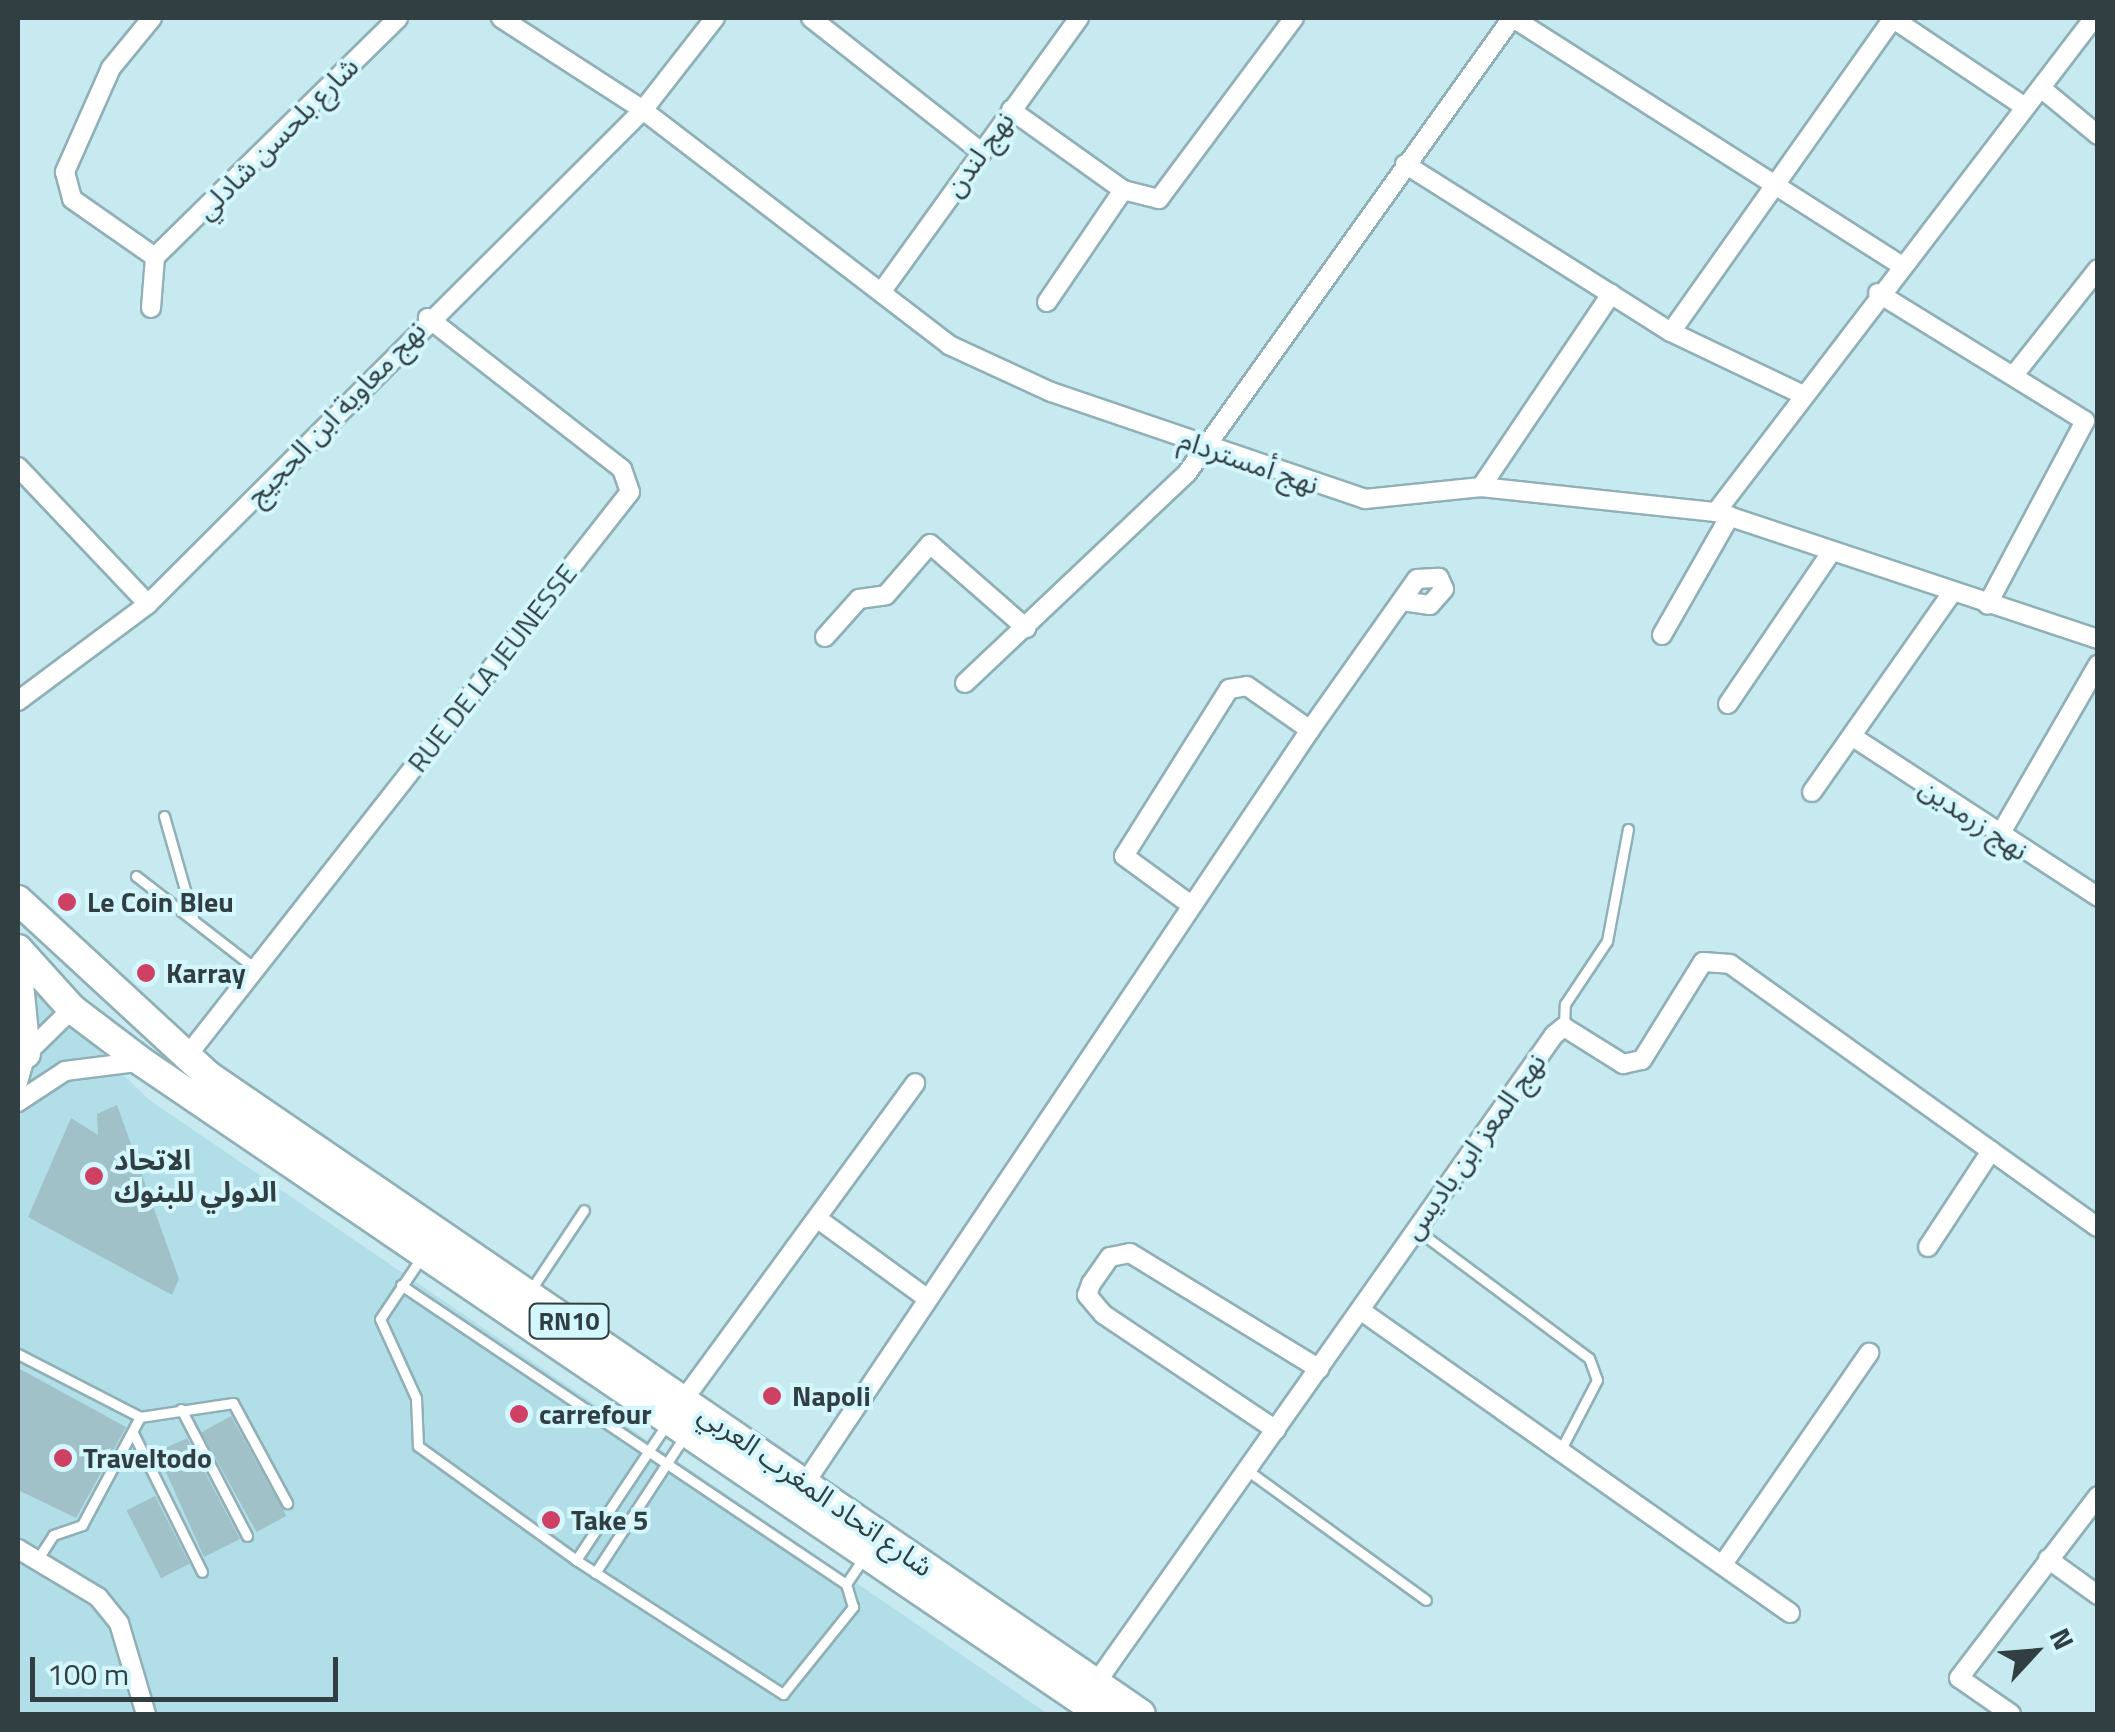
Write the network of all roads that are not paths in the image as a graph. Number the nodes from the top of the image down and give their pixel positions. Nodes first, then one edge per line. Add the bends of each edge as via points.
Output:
1 (152, 18) edge
2 (398, 18) edge
3 (501, 18) edge
4 (716, 18) edge
5 (811, 18) edge
6 (1294, 18) edge
7 (1512, 18) edge
8 (1892, 18) edge
9 (2094, 18) edge
10 (1071, 21) edge
11 (2040, 88) junction
12 (2025, 106) junction
13 (642, 110) junction
14 (1011, 110) junction
15 (2098, 135) edge
16 (980, 152) junction
17 (1405, 164) junction
18 (1775, 184) junction
19 (1123, 190) junction
20 (155, 257) junction
21 (1898, 263) junction
22 (2098, 268) edge
23 (882, 292) junction
24 (1878, 292) junction
25 (1611, 294) junction
26 (1047, 302) dead end
27 (151, 308) dead end
28 (428, 318) junction
29 (1671, 332) junction
30 (2014, 375) junction
31 (1802, 394) junction
32 (1207, 448) junction
33 (18, 467) edge
34 (1480, 487) junction
35 (1723, 514) junction
36 (1832, 551) junction
37 (1951, 594) junction
38 (1402, 601) dead end
39 (148, 604) junction
40 (1986, 605) junction
41 (1026, 628) junction
42 (1662, 636) dead end
43 (825, 637) dead end
44 (2098, 639) edge
45 (2098, 665) edge
46 (965, 683) dead end
47 (18, 701) edge
48 (1728, 704) dead end
49 (1310, 730) junction
50 (1853, 737) junction
51 (1812, 792) dead end
52 (164, 816) dead end
53 (1628, 830) dead end
54 (1998, 838) junction
55 (136, 876) dead end
56 (2098, 897) edge
57 (18, 900) edge
58 (1191, 905) junction
59 (194, 921) junction
60 (18, 950) edge
61 (256, 969) junction
62 (18, 974) edge
63 (72, 1009) junction
64 (1564, 1027) junction
65 (26, 1054) junction
66 (187, 1056) junction
67 (142, 1062) junction
68 (18, 1082) edge
69 (915, 1084) dead end
70 (18, 1102) edge
71 (1992, 1151) junction
72 (584, 1210) dead end
73 (818, 1219) junction
74 (2098, 1227) edge
75 (1414, 1228) junction
76 (1928, 1246) dead end
77 (425, 1251) junction
78 (401, 1285) junction
79 (528, 1293) junction
80 (928, 1299) junction
81 (1360, 1310) junction
82 (1868, 1353) dead end
83 (18, 1354) edge
84 (1318, 1369) junction
85 (181, 1409) junction
86 (680, 1416) junction
87 (140, 1417) junction
88 (1276, 1430) junction
89 (133, 1433) junction
90 (1560, 1450) junction
91 (648, 1452) junction
92 (666, 1465) junction
93 (1247, 1470) junction
94 (805, 1483) junction
95 (2098, 1496) edge
96 (287, 1503) dead end
97 (247, 1536) dead end
98 (18, 1549) edge
99 (866, 1554) junction
100 (2048, 1559) junction
101 (37, 1560) junction
102 (576, 1560) junction
103 (1723, 1564) junction
104 (202, 1572) dead end
105 (595, 1573) junction
106 (846, 1584) junction
107 (2098, 1595) edge
108 (1426, 1600) dead end
109 (1790, 1613) dead end
110 (1096, 1683) junction
111 (146, 1714) edge
112 (1101, 1714) edge
113 (1141, 1714) edge
114 (2011, 1714) edge

1 - 20 street via 111,68 65,172 72,198
2 - 20 street, شارع بلحسن شادلي
3 - 13 street, نهج أمستردام
4 - 13 street, نهج معاوية ابن الحجيج
5 - 16 street
6 - 19 street via 1171,191 1151,201
7 - 17 street
7 - 18 street
8 - 12 street
8 - 18 street
9 - 11 street
10 - 14 street, نهج لندن
11 - 12 street
11 - 15 street
12 - 21 street
13 - 23 street, نهج أمستردام
13 - 28 street, نهج معاوية ابن الحجيج
14 - 16 street, نهج لندن
14 - 19 street
16 - 23 street, نهج لندن
17 - 25 street
17 - 32 street
18 - 21 street
18 - 29 street
19 - 26 street
20 - 27 street
21 - 24 street
22 - 30 street
23 - 32 street, نهج أمستردام via 984,365
24 - 30 street
24 - 31 street
25 - 29 street
25 - 34 street
28 - 39 street, نهج معاوية ابن الحجيج
28 - 61 street, RUE DE LA JEUNESSE via 622,469 630,492
29 - 31 street
30 - 40 street via 2086,422
31 - 35 street
32 - 34 street, نهج أمستردام via 1365,499
32 - 41 street
33 - 39 street
34 - 35 street, نهج أمستردام
35 - 36 street, نهج أمستردام
35 - 42 street
36 - 37 street, نهج أمستردام
36 - 48 street
37 - 40 street, نهج أمستردام
37 - 50 street
38 - 49 street
39 - 47 street, نهج معاوية ابن الحجيج
40 - 44 street, نهج أمستردام
41 - 43 street via 930,544 886,595 858,600
41 - 46 street
45 - 54 street
49 - 58 street
49 - 58 street via 1247,686 1229,690 1124,856
50 - 51 street
50 - 54 street, نهج زرمدين
52 - 59 lane
53 - 64 lane via 1611,930 1566,1004
54 - 56 street, نهج زرمدين
55 - 59 lane
57 - 66 main road, شارع اتحاد المغرب العربي / RN10
58 - 80 street
59 - 61 lane
60 - 63 main road, شارع اتحاد المغرب العربي / RN10
61 - 66 street, RUE DE LA JEUNESSE
62 - 65 main road
63 - 65 street
63 - 66 main road via 123,1020
63 - 67 main road, شارع اتحاد المغرب العربي / RN10
64 - 71 street, نهج المعز ابن باديس via 1632,1066 1715,957
64 - 75 street, نهج المعز ابن باديس
65 - 68 street
66 - 79 main road, شارع اتحاد المغرب العربي / RN10
67 - 70 street via 65,1072
67 - 77 main road, شارع اتحاد المغرب العربي / RN10
69 - 73 street
71 - 74 street, نهج المعز ابن باديس
71 - 76 street
72 - 79 lane
73 - 80 street
73 - 86 street
75 - 81 street, نهج المعز ابن باديس
75 - 90 lane via 1589,1358 1597,1380
77 - 78 lane
77 - 86 main road, شارع اتحاد المغرب العربي / RN10
78 - 91 lane
78 - 102 lane via 380,1320 416,1398 421,1452
79 - 86 main road, شارع اتحاد المغرب العربي / RN10
80 - 94 street
81 - 84 street, نهج المعز ابن باديس
81 - 90 street
82 - 103 street
83 - 87 lane
84 - 88 street, نهج المعز ابن باديس
84 - 88 street via 1130,1253 1110,1257 1091,1284 1086,1295 1104,1314
85 - 87 lane
85 - 96 lane via 238,1407
85 - 97 lane
86 - 91 lane
86 - 92 lane
86 - 94 main road, شارع اتحاد المغرب العربي / RN10
86 - 99 main road, شارع اتحاد المغرب العربي / RN10
87 - 89 lane
88 - 93 street, نهج المعز ابن باديس
89 - 101 lane via 82,1525 53,1535
89 - 104 lane
90 - 103 street
91 - 92 lane
91 - 102 lane
92 - 105 lane
92 - 106 lane
93 - 108 lane
93 - 110 street, نهج المعز ابن باديس
94 - 110 main road, شارع اتحاد المغرب العربي / RN10
95 - 100 street
98 - 101 street
99 - 106 lane
99 - 112 main road, شارع اتحاد المغرب العربي / RN10
100 - 107 street
100 - 114 street via 1959,1678
101 - 111 street via 98,1597 118,1622
102 - 105 lane
103 - 109 street
105 - 106 lane via 784,1694 853,1607
110 - 113 main road, شارع اتحاد المغرب العربي / RN10

